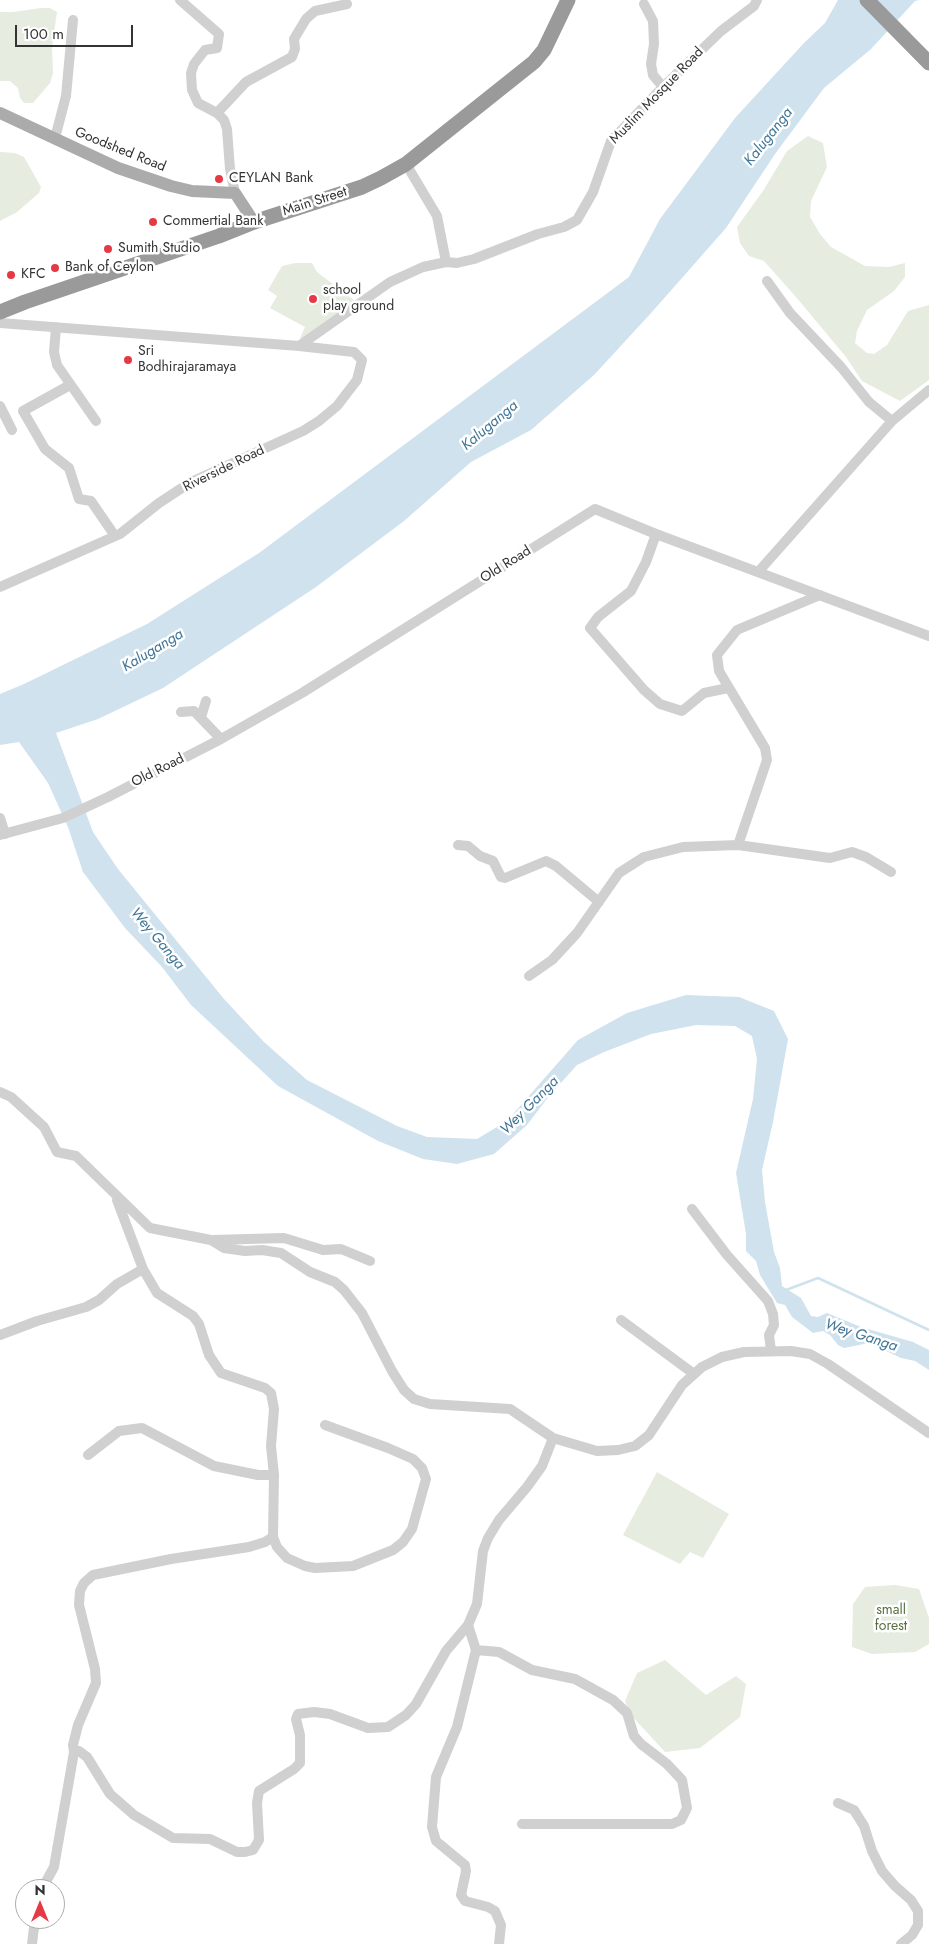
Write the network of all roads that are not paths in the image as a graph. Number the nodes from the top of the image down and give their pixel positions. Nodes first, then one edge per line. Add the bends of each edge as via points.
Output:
1 (180, 0) edge
2 (194, 0) edge
3 (568, 0) edge
4 (757, 0) edge
5 (867, 0) edge
6 (347, 4) dead end
7 (644, 4) dead end
8 (197, 14) junction
9 (73, 20) dead end
10 (929, 63) edge
11 (663, 87) junction
12 (0, 113) edge
13 (217, 113) junction
14 (55, 138) junction
15 (406, 164) junction
16 (235, 193) junction
17 (254, 222) junction
18 (446, 262) junction
19 (767, 281) dead end
20 (0, 314) edge
21 (56, 327) junction
22 (299, 346) junction
23 (70, 385) junction
24 (929, 390) edge
25 (0, 406) edge
26 (96, 421) dead end
27 (892, 422) junction
28 (12, 430) dead end
29 (656, 534) junction
30 (115, 536) junction
31 (759, 571) junction
32 (0, 587) edge
33 (820, 594) junction
34 (929, 636) edge
35 (728, 688) junction
36 (206, 701) dead end
37 (181, 712) dead end
38 (201, 717) junction
39 (221, 739) junction
40 (0, 818) edge
41 (3, 835) edge
42 (458, 845) dead end
43 (738, 845) junction
44 (891, 872) dead end
45 (598, 902) junction
46 (529, 976) dead end
47 (0, 1092) edge
48 (116, 1196) junction
49 (692, 1209) dead end
50 (211, 1240) junction
51 (370, 1261) dead end
52 (143, 1269) junction
53 (620, 1320) dead end
54 (0, 1334) edge
55 (771, 1351) junction
56 (694, 1374) junction
57 (325, 1425) dead end
58 (929, 1433) edge
59 (553, 1438) junction
60 (88, 1455) dead end
61 (274, 1475) junction
62 (273, 1537) junction
63 (468, 1625) junction
64 (476, 1650) junction
65 (74, 1752) junction
66 (838, 1803) dead end
67 (522, 1824) dead end
68 (47, 1879) edge
69 (34, 1929) edge
70 (32, 1944) edge
71 (499, 1944) edge
72 (901, 1944) edge

1 - 8 street
2 - 8 street
3 - 15 highway, Main Street via 544,50 534,62
4 - 11 street, Muslim Mosque Road
5 - 10 highway
6 - 13 street via 315,11 294,39 292,57 246,82
7 - 11 street via 653,20 653,75
8 - 13 street via 218,34 219,41 218,48 205,50 194,64 192,90 198,103
9 - 14 street via 66,96
11 - 18 street, Muslim Mosque Road via 611,141 593,192 576,220 474,259
12 - 14 main road, Goodshed Road
13 - 16 street via 227,129
14 - 16 main road, Goodshed Road via 118,168 171,186 192,191
15 - 17 highway, Main Street via 362,187
15 - 18 street via 437,216
16 - 17 main road
17 - 20 highway, Main Street via 25,302
18 - 22 street, Muslim Mosque Road via 423,267 390,282
19 - 27 street via 790,314 841,367 869,402
20 - 21 street
21 - 22 street
21 - 23 street via 54,352 57,365
22 - 30 street, Riverside Road via 354,352 362,360 357,380 337,406 303,430 191,482
23 - 26 street
23 - 30 street via 24,411 45,449 68,468 79,499 91,501
24 - 27 street
25 - 28 street
27 - 31 street
29 - 31 street, Old Road
29 - 35 street via 631,591 598,617 590,628 660,704 682,712 704,694
29 - 39 street, Old Road via 596,509 295,697
30 - 32 street, Riverside Road
31 - 33 street, Old Road
33 - 34 street, Old Road
33 - 35 street via 737,630 717,655 719,672
35 - 43 street via 765,748 767,760
36 - 38 street
37 - 38 street via 194,711
38 - 39 street
39 - 41 street, Old Road via 63,818
40 - 41 street
42 - 45 street via 468,846 493,861 500,877 505,878 546,861
43 - 44 street via 830,858 852,852
43 - 45 street via 683,847 644,857 619,873
45 - 46 street via 577,933 552,960
47 - 48 street via 12,1097 44,1126 57,1152 76,1156
48 - 50 street via 150,1228
48 - 52 street
49 - 55 street via 768,1301 774,1314 774,1325 769,1335
50 - 51 street via 284,1238 323,1250 341,1249
50 - 59 street via 224,1248 281,1253 310,1272 335,1282 362,1313 392,1372 414,1399 430,1404 510,1409
52 - 54 street via 86,1307
52 - 61 street via 157,1293 193,1316 209,1355 221,1373 271,1393
53 - 56 street
55 - 56 street via 722,1357
55 - 58 street via 810,1354
56 - 59 street via 682,1385 649,1435 635,1446 597,1451
57 - 62 street via 413,1459 422,1468 426,1479 412,1528 393,1550 353,1566 305,1566 287,1558
59 - 63 street via 542,1466 488,1538 483,1551 477,1604
60 - 61 street via 119,1431 142,1428 214,1466 258,1476
61 - 62 street
62 - 65 street via 249,1547 93,1575 84,1583 79,1604 96,1669 96,1683 78,1725
63 - 64 street
63 - 65 street via 446,1651 416,1704 388,1727 368,1728 330,1714 298,1714 300,1762 259,1792 259,1840 252,1850 237,1852 210,1839 173,1838 122,1805 110,1794 87,1757 79,1751
64 - 67 street via 499,1652 532,1670 575,1679 613,1700 627,1714 634,1736 682,1780 687,1808 680,1820 672,1824
64 - 71 street via 457,1727 436,1778 432,1827 436,1841 465,1865 461,1895 465,1901 495,1912 501,1925
65 - 68 street via 54,1867
66 - 72 street via 854,1810 882,1871 918,1911 918,1925 912,1936
69 - 70 street

